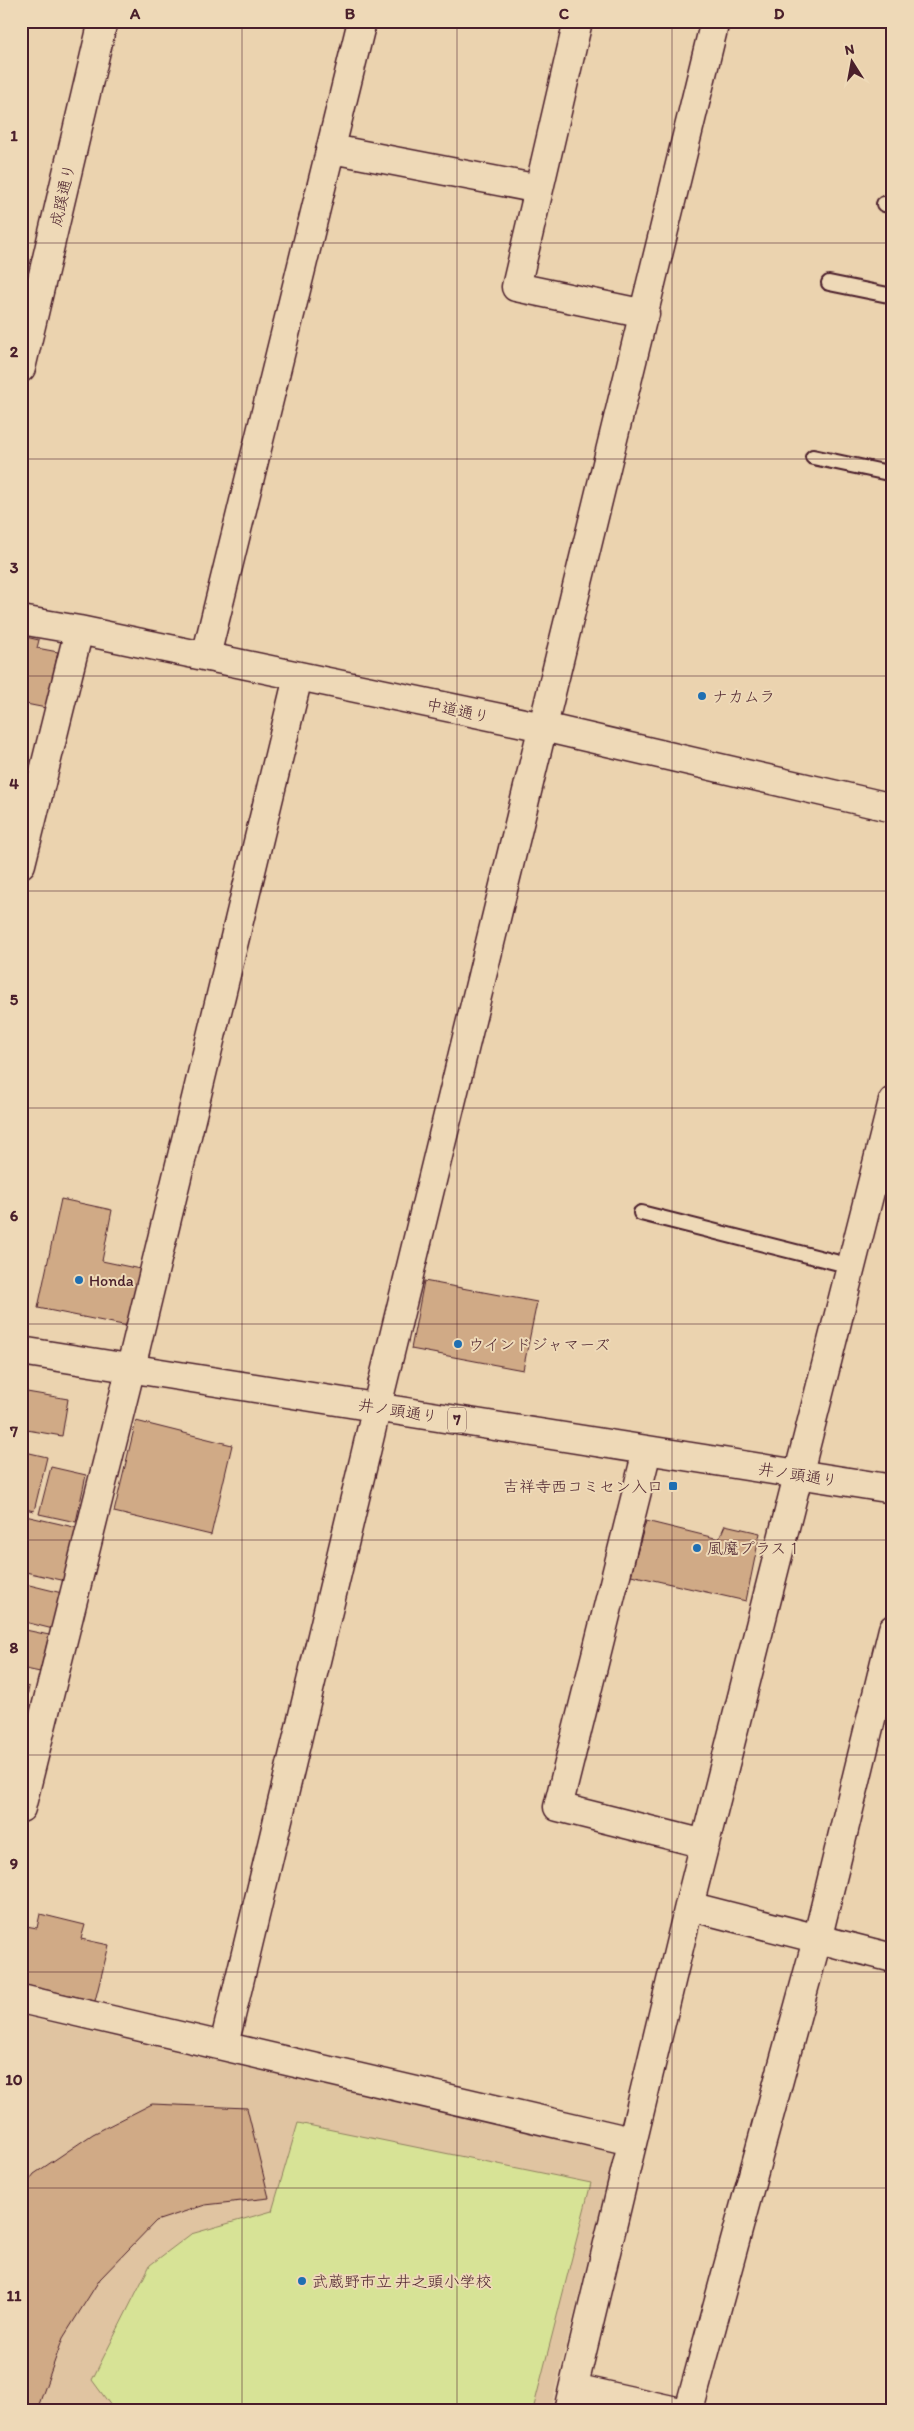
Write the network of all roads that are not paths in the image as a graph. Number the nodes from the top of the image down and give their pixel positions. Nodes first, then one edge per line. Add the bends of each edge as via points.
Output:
1 (103, 21) edge
2 (362, 21) edge
3 (578, 21) edge
4 (715, 21) edge
5 (332, 149) junction
6 (539, 189) junction
7 (829, 282) dead end
8 (893, 296) edge
9 (645, 314) junction
10 (21, 368) edge
11 (813, 457) dead end
12 (893, 474) edge
13 (21, 620) edge
14 (78, 630) junction
15 (206, 656) junction
16 (298, 677) junction
17 (543, 727) junction
18 (893, 808) edge
19 (21, 864) edge
20 (893, 1101) edge
21 (640, 1213) dead end
22 (851, 1266) junction
23 (21, 1351) edge
24 (132, 1367) junction
25 (377, 1406) junction
26 (647, 1451) junction
27 (799, 1474) junction
28 (893, 1489) edge
29 (893, 1630) edge
30 (21, 1808) edge
31 (704, 1844) junction
32 (689, 1906) junction
33 (817, 1940) junction
34 (893, 1958) edge
35 (21, 1999) edge
36 (224, 2045) junction
37 (631, 2141) junction
38 (571, 2399) edge
39 (672, 2410) edge
40 (689, 2410) edge

1 - 10 street, 成蹊通り
2 - 5 street
3 - 6 street
4 - 9 street
5 - 6 street
5 - 15 street
6 - 9 street via 516,287
7 - 8 lane
9 - 17 street
11 - 12 lane
13 - 14 street, 中道通り
14 - 15 street, 中道通り
14 - 19 street
15 - 16 street, 中道通り
16 - 17 street, 中道通り
16 - 24 street
17 - 18 street, 中道通り
17 - 25 street
20 - 22 street
21 - 22 lane
22 - 27 street
23 - 24 street, 井ノ頭通り / 7
24 - 25 street, 井ノ頭通り / 7
24 - 30 street
25 - 26 street, 井ノ頭通り / 7
25 - 36 street
26 - 27 street, 井ノ頭通り / 7
26 - 31 street via 558,1806
27 - 28 street, 井ノ頭通り / 7
27 - 31 street
29 - 33 street
31 - 32 street
32 - 33 street
32 - 37 street
33 - 34 street
33 - 40 street
35 - 36 street
36 - 37 street
37 - 38 street
38 - 39 street

